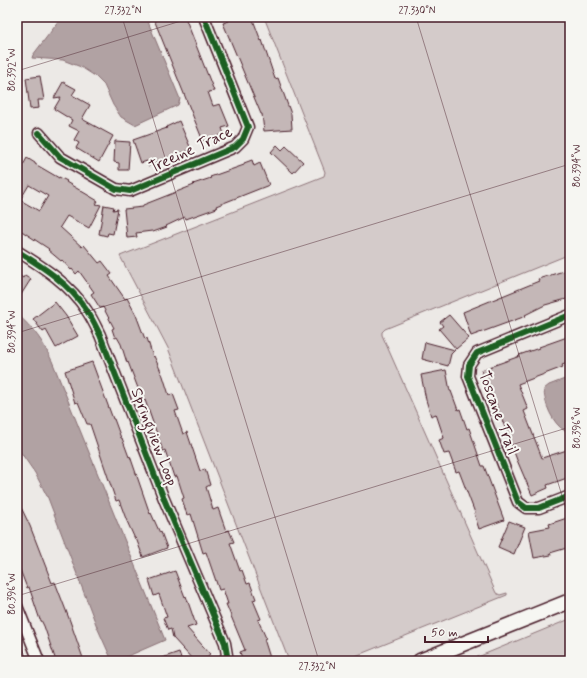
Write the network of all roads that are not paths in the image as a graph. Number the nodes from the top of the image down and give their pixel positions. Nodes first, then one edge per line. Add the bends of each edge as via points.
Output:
1 (204, 17) edge
2 (39, 133) dead end
3 (17, 251) edge
4 (570, 315) edge
5 (570, 496) edge
6 (570, 601) edge
7 (17, 606) edge
8 (39, 661) edge
9 (224, 661) edge
10 (420, 661) edge

1 - 2 street, Treeine Trace via 248,127 243,139 235,147 130,191 116,189 60,157
3 - 9 street, Springview Loop via 44,267 64,284 86,310 100,335 164,499 225,643 227,655
4 - 5 street, Toscane Trail via 477,353 469,365 468,376 518,502 526,508 538,508
6 - 10 street
7 - 8 street

